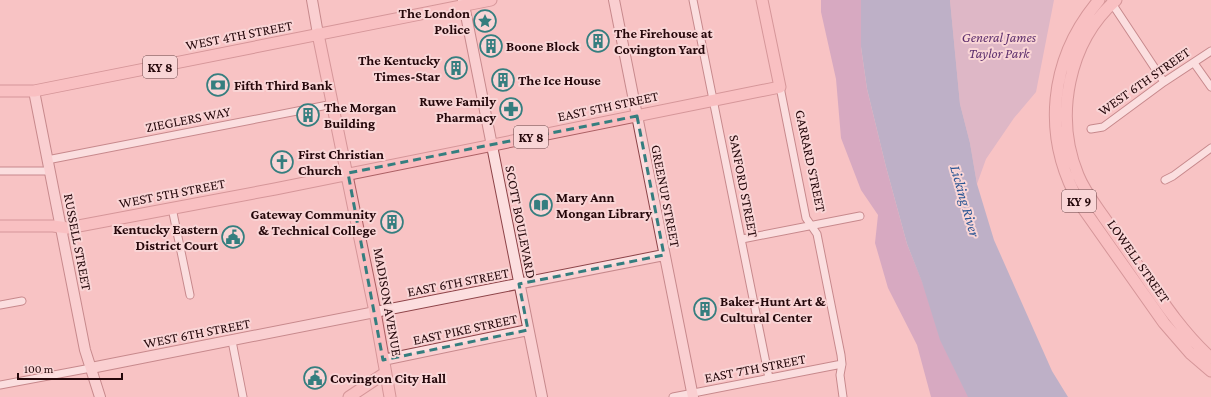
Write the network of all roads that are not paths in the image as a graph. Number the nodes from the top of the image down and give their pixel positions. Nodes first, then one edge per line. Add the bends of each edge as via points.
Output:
1 (312, 0) edge
2 (491, 0) edge
3 (614, 0) edge
4 (694, 0) edge
5 (762, 0) edge
6 (1099, 0) edge
7 (1113, 1) edge
8 (464, 3) edge
9 (318, 34) junction
10 (1211, 51) edge
11 (1194, 63) junction
12 (1164, 82) junction
13 (780, 87) junction
14 (1211, 87) edge
15 (0, 90) edge
16 (34, 91) junction
17 (714, 101) junction
18 (333, 104) junction
19 (637, 116) junction
20 (1091, 129) dead end
21 (492, 145) junction
22 (1211, 148) edge
23 (47, 160) junction
24 (0, 171) edge
25 (49, 171) junction
26 (348, 173) junction
27 (1164, 180) dead end
28 (172, 208) junction
29 (860, 216) dead end
30 (0, 226) edge
31 (812, 226) junction
32 (61, 228) junction
33 (742, 239) junction
34 (664, 255) junction
35 (519, 284) junction
36 (190, 294) dead end
37 (22, 301) dead end
38 (0, 305) edge
39 (375, 312) junction
40 (528, 330) junction
41 (232, 341) junction
42 (1211, 358) edge
43 (384, 360) junction
44 (842, 364) junction
45 (91, 368) junction
46 (1211, 371) edge
47 (385, 374) junction
48 (769, 378) junction
49 (0, 386) edge
50 (692, 395) edge
51 (100, 397) edge
52 (243, 397) edge
53 (350, 397) edge
54 (390, 397) edge
55 (542, 397) edge
56 (673, 397) edge
57 (843, 397) edge

1 - 9 main road, MADISON AVENUE
2 - 8 main road, KY 8
3 - 19 main road, GREENUP STREET
4 - 17 street, SANFORD STREET
5 - 13 main road, GARRARD STREET
6 - 46 main road, LOWELL STREET / KY 9 via 1072,42 1059,83 1055,127 1064,169 1080,204 1164,323 1190,353
7 - 12 street
7 - 42 main road, LOWELL STREET / KY 9 via 1090,31 1076,60 1069,86 1067,127 1075,166 1091,199 1171,312 1190,338
8 - 9 main road, KY 8
8 - 21 main road, SCOTT BOULEVARD
9 - 16 main road, WEST 4TH STREET / KY 8
9 - 18 main road, MADISON AVENUE
10 - 11 street, WEST 6TH STREET
11 - 12 street, WEST 6TH STREET
11 - 14 street
12 - 20 street, WEST 6TH STREET via 1103,127
13 - 17 main road, EAST 5TH STREET / KY 8
13 - 31 street, GARRARD STREET via 806,218
15 - 16 main road, WEST 4TH STREET / KY 8
16 - 23 main road, RUSSELL STREET
17 - 19 main road, EAST 5TH STREET / KY 8
17 - 33 street, SANFORD STREET
18 - 23 street, ZIEGLERS WAY
18 - 26 main road, MADISON AVENUE
19 - 21 main road, EAST 5TH STREET / KY 8
19 - 34 main road, GREENUP STREET
21 - 26 main road, EAST 5TH STREET / KY 8
21 - 35 main road, SCOTT BOULEVARD
22 - 27 street
23 - 25 main road, RUSSELL STREET
24 - 25 street
25 - 32 main road, RUSSELL STREET
26 - 28 main road, WEST 5TH STREET / KY 8
26 - 39 main road, MADISON AVENUE
28 - 32 main road, WEST 5TH STREET / KY 8
28 - 36 street
29 - 31 street
30 - 32 main road, WEST 5TH STREET / KY 8
31 - 33 street
31 - 44 street, GARRARD STREET via 817,234
32 - 45 main road, RUSSELL STREET via 85,350
33 - 48 street, SANFORD STREET
34 - 35 main road, EAST 6TH STREET
34 - 50 main road, GREENUP STREET
35 - 39 main road, EAST 6TH STREET
35 - 40 main road, SCOTT BOULEVARD
37 - 38 street
39 - 41 main road, WEST 6TH STREET
39 - 43 main road, MADISON AVENUE
40 - 43 main road, EAST PIKE STREET
40 - 55 main road, SCOTT BOULEVARD
41 - 45 main road, WEST 6TH STREET
41 - 52 street
43 - 47 main road, MADISON AVENUE
44 - 48 street, EAST 7TH STREET
44 - 57 street, GARRARD STREET via 840,375
45 - 49 street, WEST 6TH STREET
45 - 51 main road, RUSSELL STREET
47 - 53 main road
47 - 54 main road, MADISON AVENUE
48 - 50 street, EAST 7TH STREET
50 - 56 street, EAST 7TH STREET

